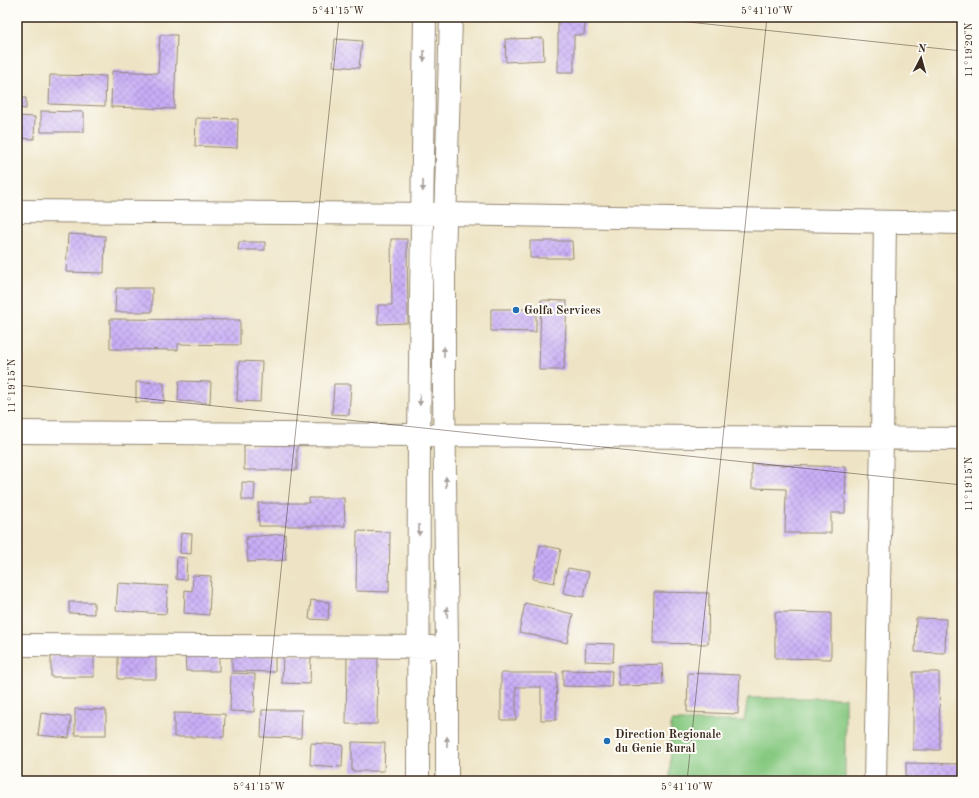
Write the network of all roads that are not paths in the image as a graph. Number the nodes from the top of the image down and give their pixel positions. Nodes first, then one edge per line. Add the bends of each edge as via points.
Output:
1 (425, 17) edge
2 (451, 17) edge
3 (17, 211) edge
4 (422, 213) junction
5 (445, 214) junction
6 (885, 222) junction
7 (962, 223) edge
8 (17, 432) edge
9 (419, 435) junction
10 (445, 435) junction
11 (882, 438) junction
12 (962, 439) edge
13 (17, 645) edge
14 (418, 647) junction
15 (447, 647) junction
16 (418, 781) edge
17 (446, 781) edge
18 (875, 781) edge

1 -> 4 street
2 - 5 street
3 - 4 street
4 - 5 street
4 -> 9 street
5 - 6 street
10 -> 5 street
6 - 7 street
6 - 11 street
8 - 9 street
9 - 10 street
9 -> 14 street
10 - 11 street
15 -> 10 street
11 - 12 street
11 - 18 street
13 - 14 street
14 - 15 street
14 - 16 street
17 -> 15 street

